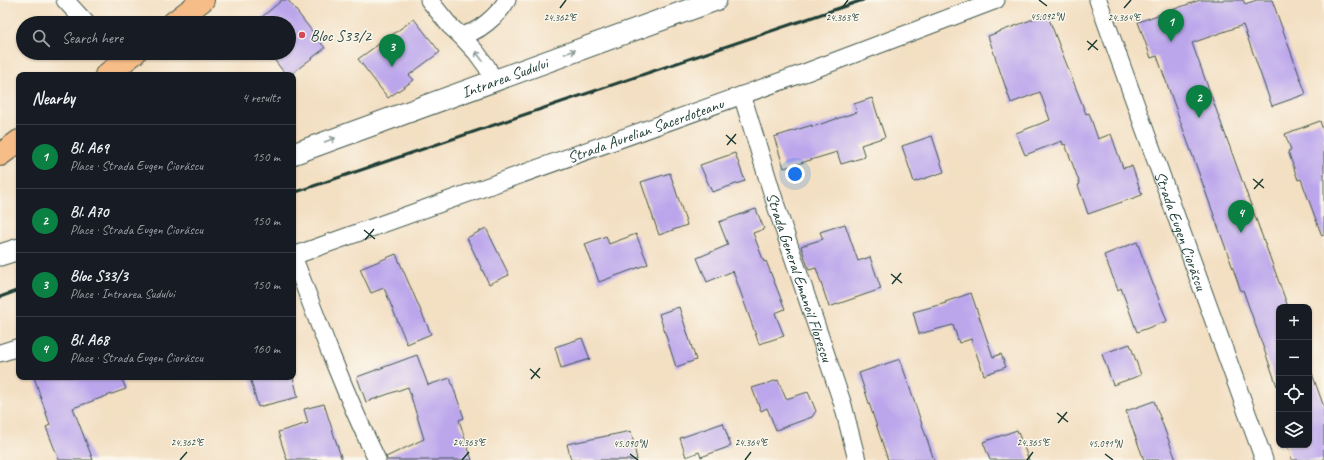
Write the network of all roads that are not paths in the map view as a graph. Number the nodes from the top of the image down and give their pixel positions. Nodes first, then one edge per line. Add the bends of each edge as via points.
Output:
1 (65, 0) edge
2 (203, 0) edge
3 (429, 0) edge
4 (507, 0) edge
5 (716, 0) edge
6 (996, 0) edge
7 (1098, 0) edge
8 (80, 16) edge
9 (182, 16) edge
10 (460, 35) junction
11 (493, 80) junction
12 (742, 95) junction
13 (16, 143) edge
14 (296, 153) edge
15 (0, 155) edge
16 (16, 250) edge
17 (0, 255) edge
18 (296, 255) edge
19 (296, 264) edge
20 (16, 348) edge
21 (0, 353) edge
22 (377, 460) edge
23 (857, 460) edge
24 (1264, 460) edge

1 - 8 street
2 - 9 main road
3 - 10 street
4 - 10 street via 483,25 468,35
11 -> 5 street, Intrarea Sudului
6 - 12 street, Strada Aurelian Sacerdoțeanu
7 - 24 street, Strada Eugen Ciorăscu
11 -> 10 street via 476,52
14 -> 11 street, Intrarea Sudului
12 - 18 street, Strada Aurelian Sacerdoțeanu
12 - 23 street, Strada General Emanoil Florescu via 778,212 843,405
13 - 15 main road
16 - 17 street
19 - 22 street, Strada Aurelian Sacerdoțeanu via 360,426
20 - 21 street

